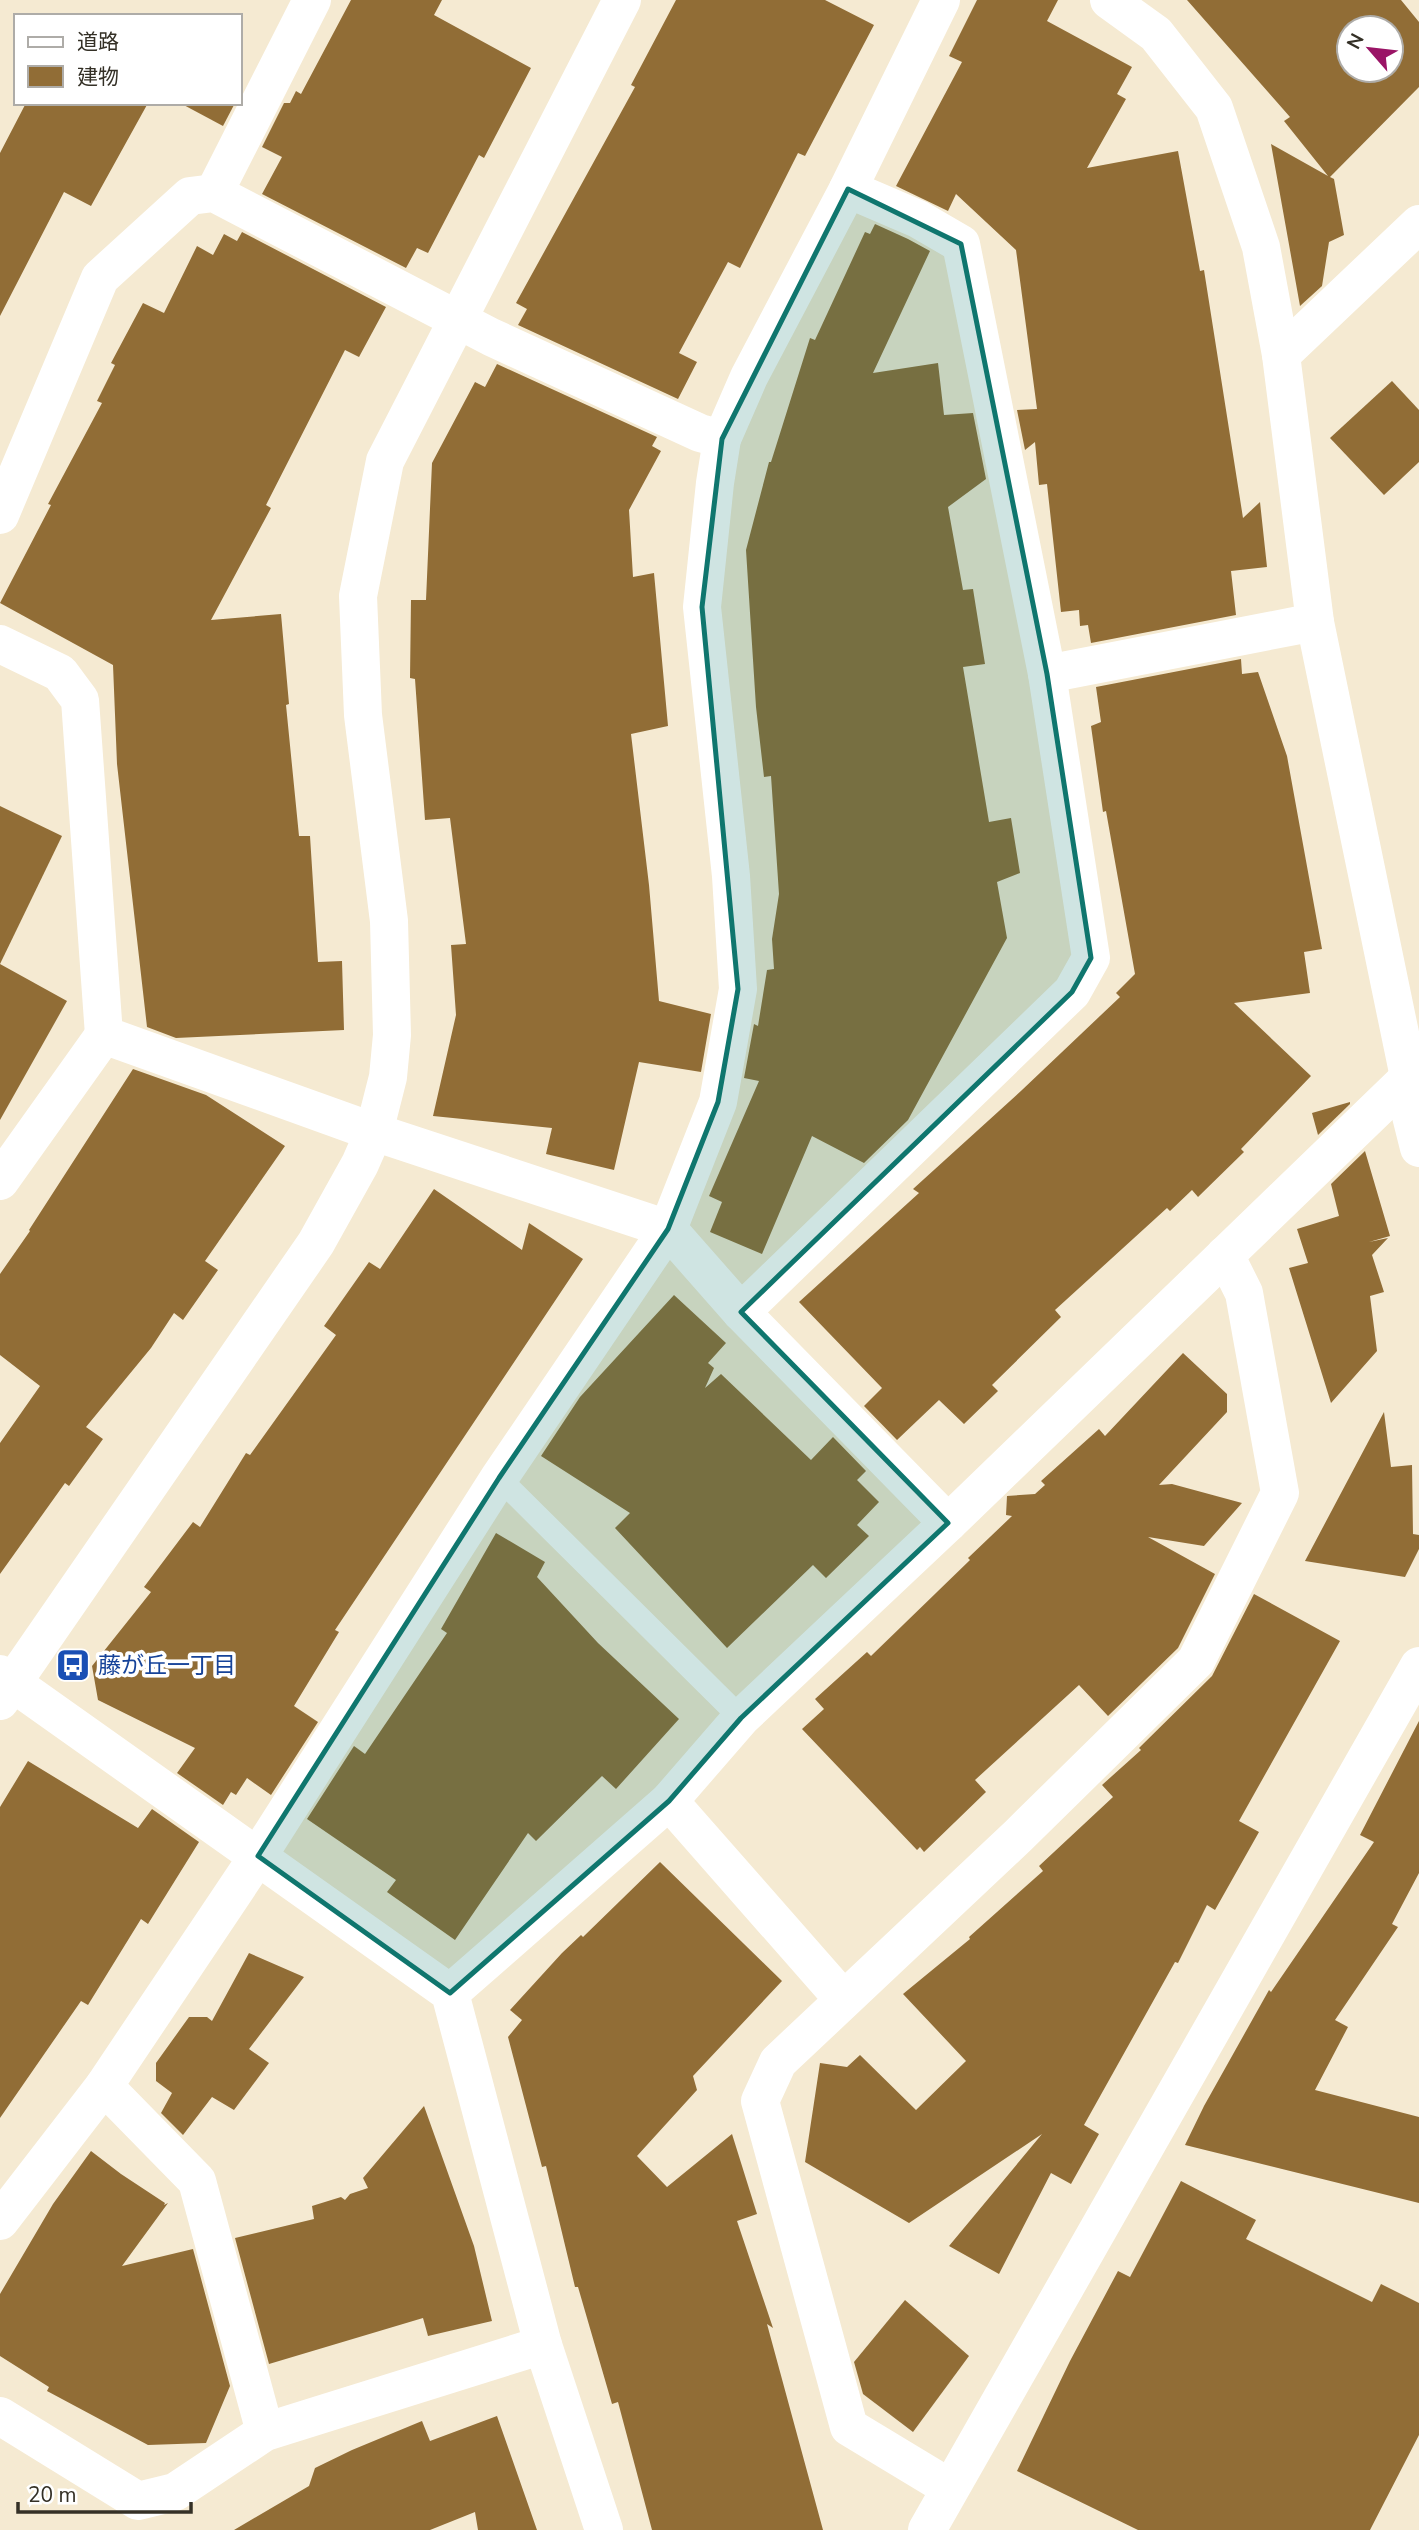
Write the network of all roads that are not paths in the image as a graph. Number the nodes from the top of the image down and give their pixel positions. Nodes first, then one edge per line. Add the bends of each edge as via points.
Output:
1 (312, 0) edge
2 (622, 0) edge
3 (941, 0) edge
4 (1109, 0) edge
5 (848, 189) junction
6 (214, 193) junction
7 (1419, 224) edge
8 (458, 319) junction
9 (1281, 355) junction
10 (722, 439) junction
11 (0, 515) edge
12 (1315, 622) junction
13 (0, 644) edge
14 (1047, 674) junction
15 (104, 1035) junction
16 (1414, 1073) edge
17 (374, 1132) junction
18 (1419, 1148) edge
19 (0, 1181) edge
20 (668, 1229) junction
21 (1225, 1255) junction
22 (741, 1312) junction
23 (499, 1478) junction
24 (948, 1523) junction
25 (1419, 1665) edge
26 (4, 1686) edge
27 (741, 1718) junction
28 (669, 1801) junction
29 (258, 1856) junction
30 (450, 1993) junction
31 (843, 1999) junction
32 (104, 2086) junction
33 (0, 2221) edge
34 (543, 2345) junction
35 (0, 2416) edge
36 (265, 2432) junction
37 (950, 2488) junction
38 (604, 2530) edge
39 (927, 2530) edge

1 - 6 street
2 - 8 street
3 - 5 street
4 - 9 street via 1156,34 1213,108 1261,247
5 - 10 street via 749,377
5 - 14 street via 918,219 961,244
6 - 8 street
6 - 11 street via 190,196 100,278
7 - 9 street
8 - 10 street via 700,433
8 - 17 street via 385,461 358,596 363,715 389,922 392,1035 388,1077
9 - 12 street
10 - 20 street via 702,607 731,876 737,989 718,1102
12 - 14 street
12 - 16 street
13 - 15 street via 60,673 80,700
14 - 22 street via 1091,958 1072,992
15 - 17 street
15 - 19 street
16 - 18 street via 1408,1104
16 - 21 street
17 - 20 street
17 - 26 street via 316,1243
20 - 22 street
20 - 23 street
21 - 24 street
21 - 31 street via 1244,1293 1280,1493 1196,1661
22 - 24 street
23 - 27 lane
23 - 29 street
24 - 27 street
25 - 37 street
26 - 29 street
27 - 28 street
28 - 30 street
28 - 31 street
29 - 30 street
29 - 32 street
30 - 34 street
31 - 37 street via 778,2062 760,2101 849,2427
32 - 33 street
32 - 36 street via 197,2181
34 - 36 street
34 - 38 street
35 - 36 street via 138,2501 175,2491
37 - 39 street

